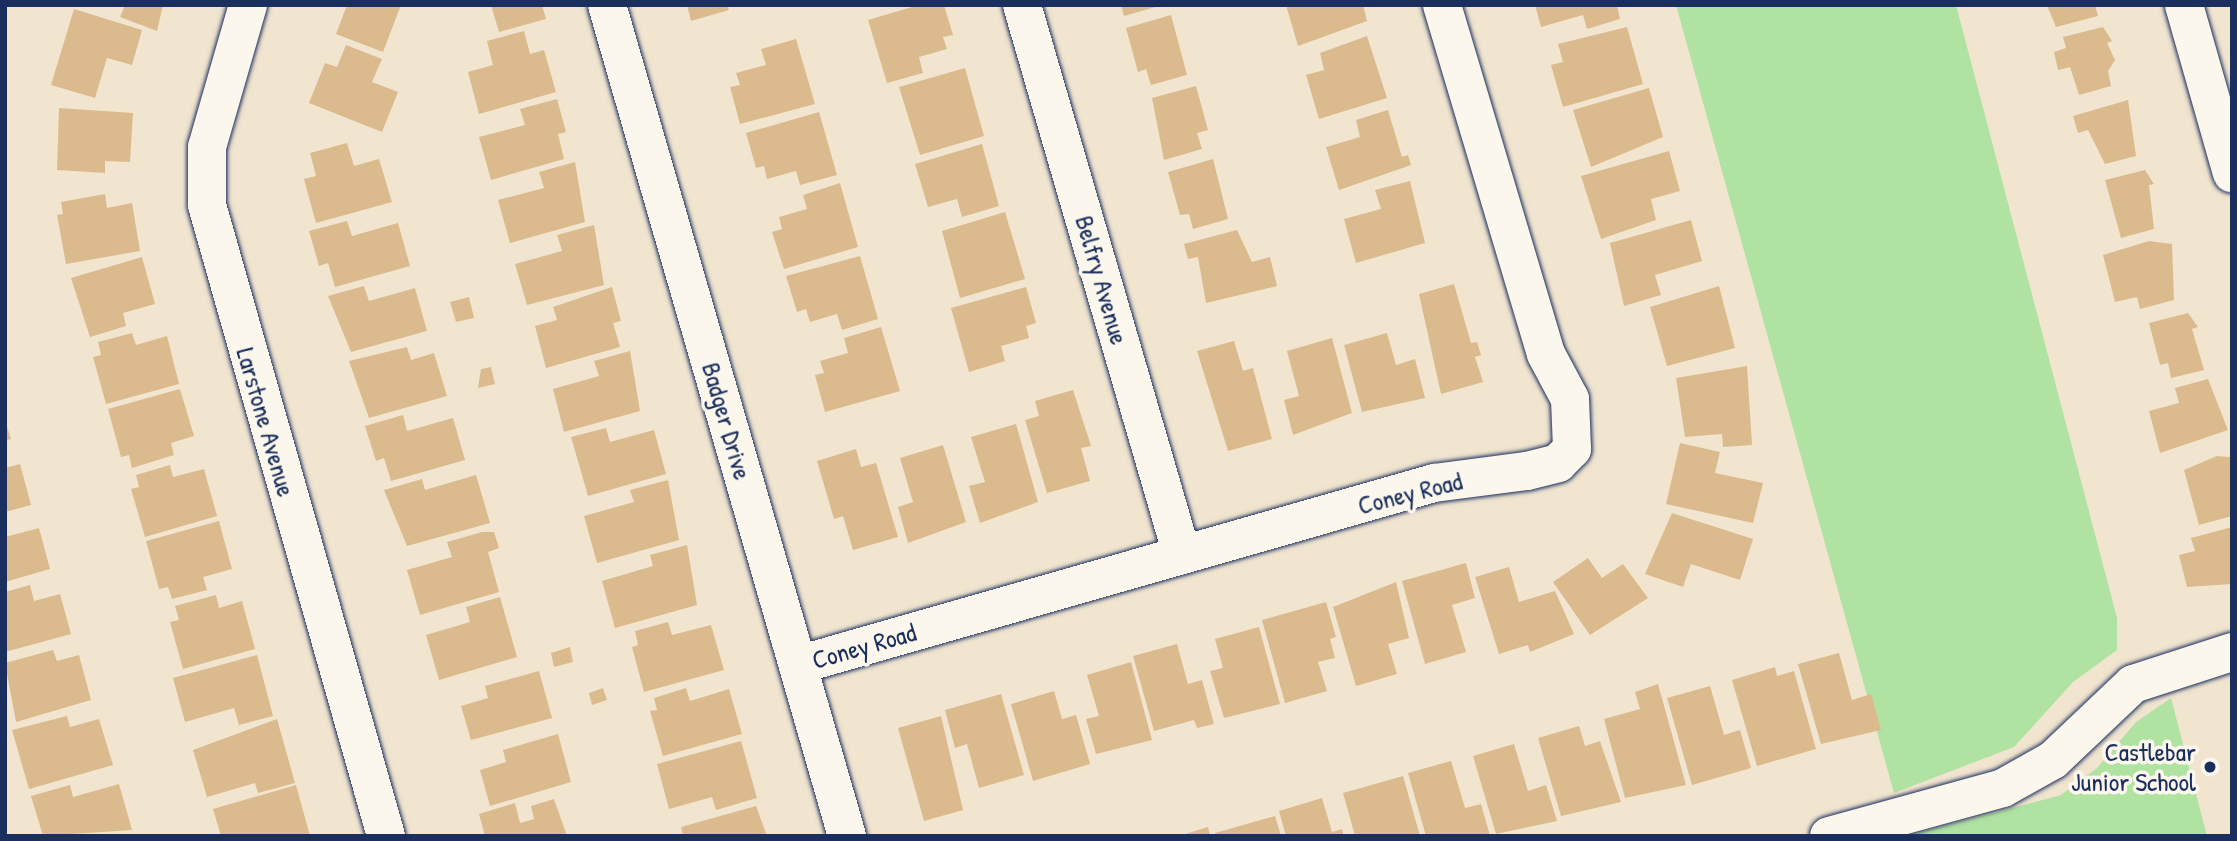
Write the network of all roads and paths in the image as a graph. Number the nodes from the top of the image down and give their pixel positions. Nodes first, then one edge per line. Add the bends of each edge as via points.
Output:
1 (248, 5) edge
2 (607, 5) edge
3 (1022, 5) edge
4 (1442, 5) edge
5 (2185, 5) edge
6 (2232, 173) edge
7 (1182, 555) junction
8 (2232, 652) edge
9 (798, 665) junction
10 (386, 836) edge
11 (847, 836) edge
12 (1829, 836) edge

1 - 10 street, Larstone Avenue via 207,147 207,205
2 - 9 street, Badger Drive
3 - 7 street, Belfry Avenue
4 - 7 street, Coney Road via 1546,354 1570,399 1573,449 1558,463 1434,483
5 - 6 street
7 - 9 street, Coney Road
8 - 12 street via 2133,684 2053,761 2013,784
9 - 11 street, Badger Drive

